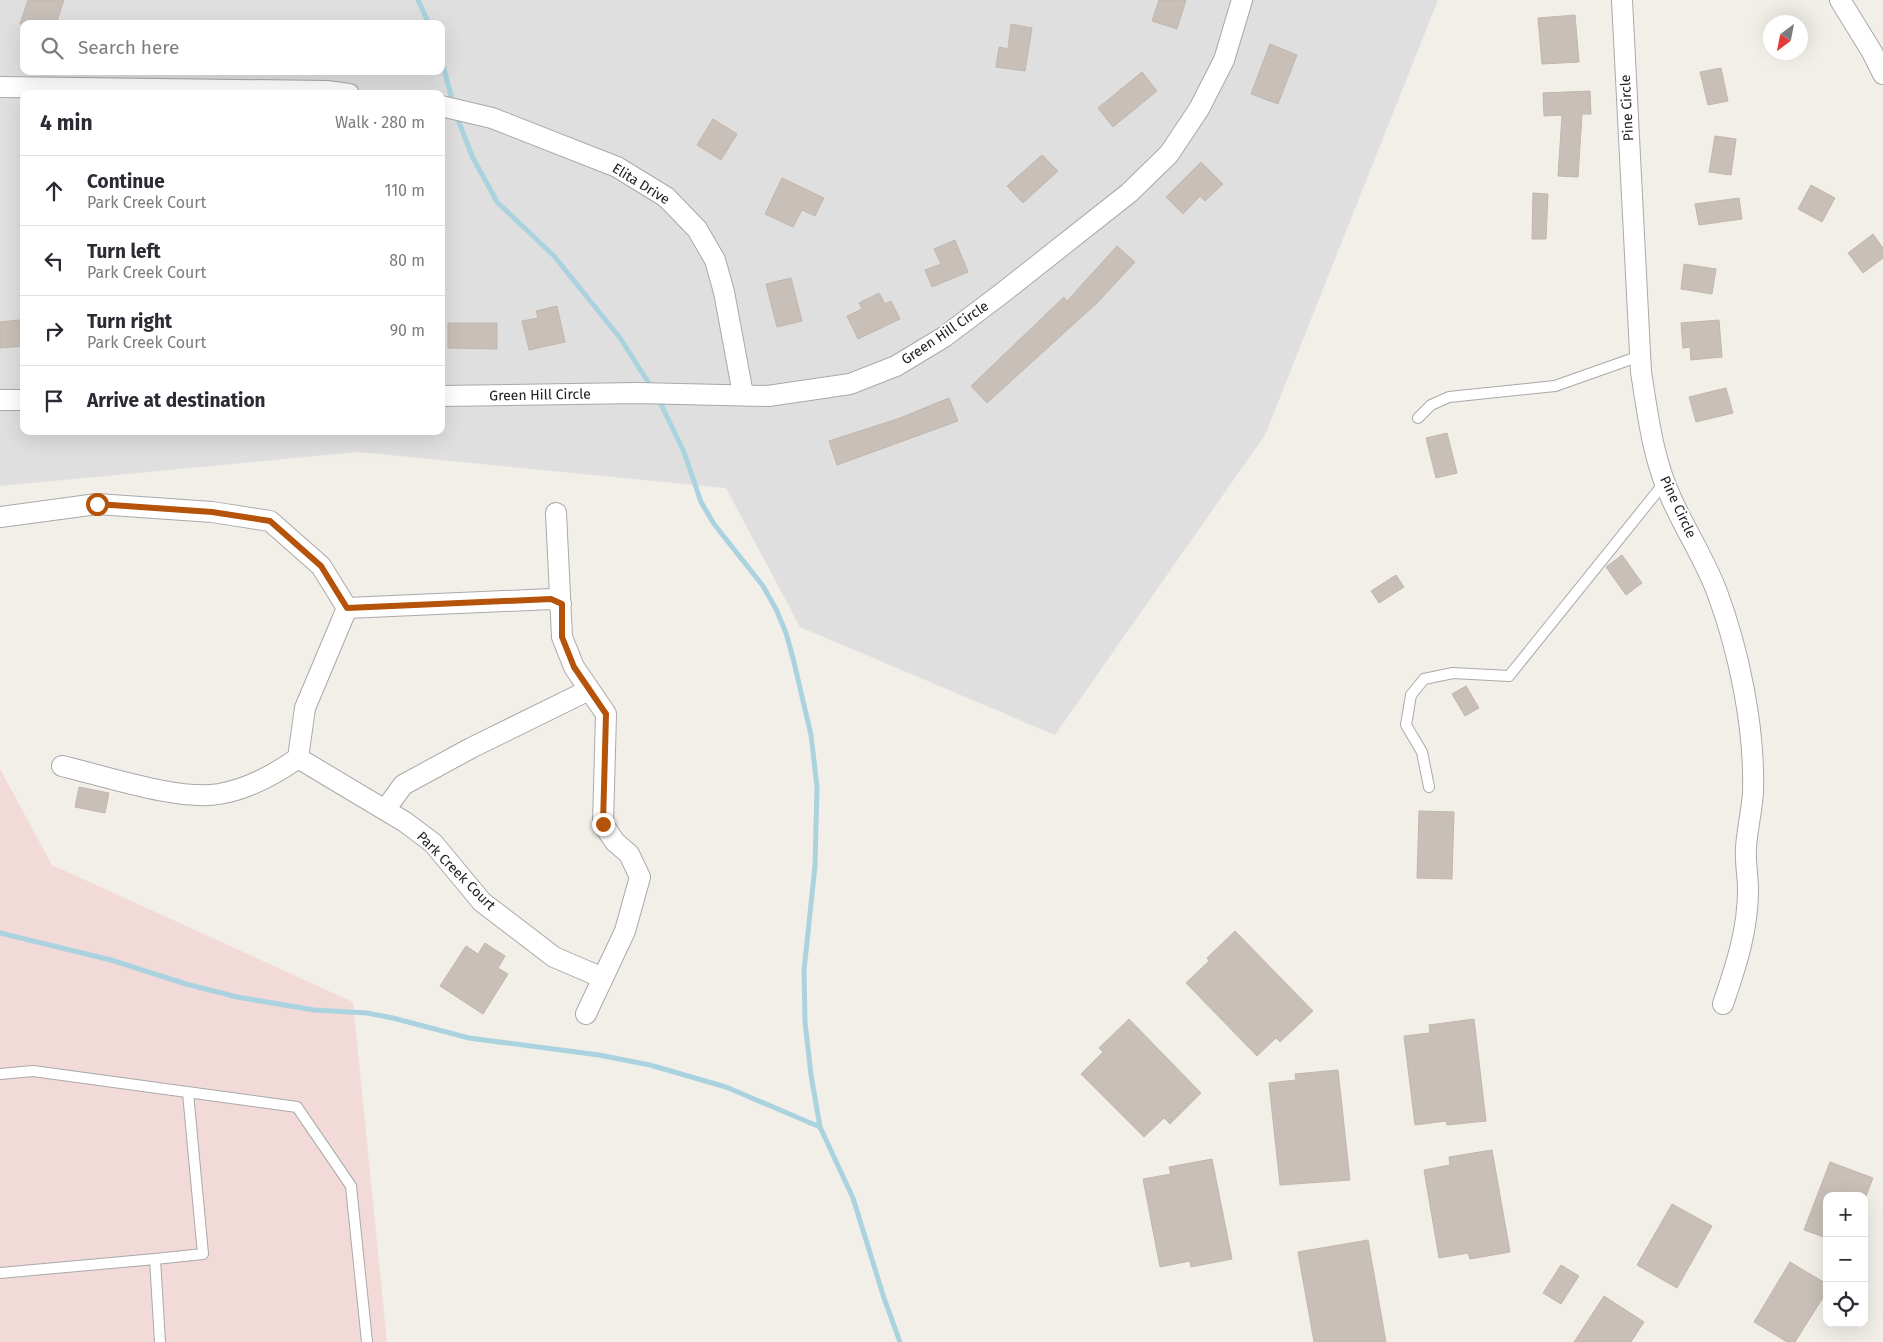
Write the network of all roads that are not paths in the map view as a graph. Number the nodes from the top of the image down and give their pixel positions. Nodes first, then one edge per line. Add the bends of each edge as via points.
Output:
1 (1242, 0) edge
2 (1622, 0) edge
3 (1840, 0) edge
4 (1883, 74) edge
5 (0, 87) edge
6 (196, 90) edge
7 (445, 107) edge
8 (1640, 356) junction
9 (743, 394) junction
10 (445, 396) edge
11 (0, 400) edge
12 (20, 400) edge
13 (1418, 418) dead end
14 (1665, 482) junction
15 (556, 513) dead end
16 (0, 517) edge
17 (562, 604) junction
18 (347, 608) junction
19 (589, 690) junction
20 (298, 758) junction
21 (62, 766) dead end
22 (1429, 787) dead end
23 (385, 810) junction
24 (603, 978) junction
25 (1723, 1004) dead end
26 (586, 1014) dead end
27 (0, 1074) edge
28 (188, 1093) junction
29 (155, 1259) junction
30 (0, 1272) edge
31 (160, 1342) edge
32 (367, 1342) edge

1 - 9 street, Green Hill Circle via 1224,60 1199,109 1169,154 1129,193 1001,294 896,366 850,384 768,396
2 - 8 street, Pine Circle
3 - 4 street
5 - 6 street
7 - 9 street, Elita Drive via 492,118 617,167 666,197 697,229 715,260
8 - 13 lane via 1555,386 1449,398 1431,405
8 - 14 street, Pine Circle via 1655,452
9 - 10 street, Green Hill Circle
11 - 12 street
14 - 22 lane via 1510,676 1453,673 1424,680 1411,695 1406,725 1422,752
14 - 25 street, Pine Circle via 1717,592 1735,652 1746,705 1753,794 1746,830 1746,919 1741,952
15 - 17 street
16 - 18 street via 97,504 212,512 270,521 321,566
17 - 18 street via 551,599
17 - 19 street via 562,637 574,667
18 - 20 street via 305,708
19 - 23 street via 403,785
19 - 24 street via 606,714 603,824 614,842 629,854 640,877 625,932
20 - 21 street via 277,773 244,788 218,794 183,794
20 - 23 street, Park Creek Court
23 - 24 street, Park Creek Court via 433,843 489,907 554,956
24 - 26 street
27 - 28 lane via 33,1070
28 - 29 lane via 203,1254
28 - 32 lane via 297,1107 351,1186
29 - 30 lane
29 - 31 lane

